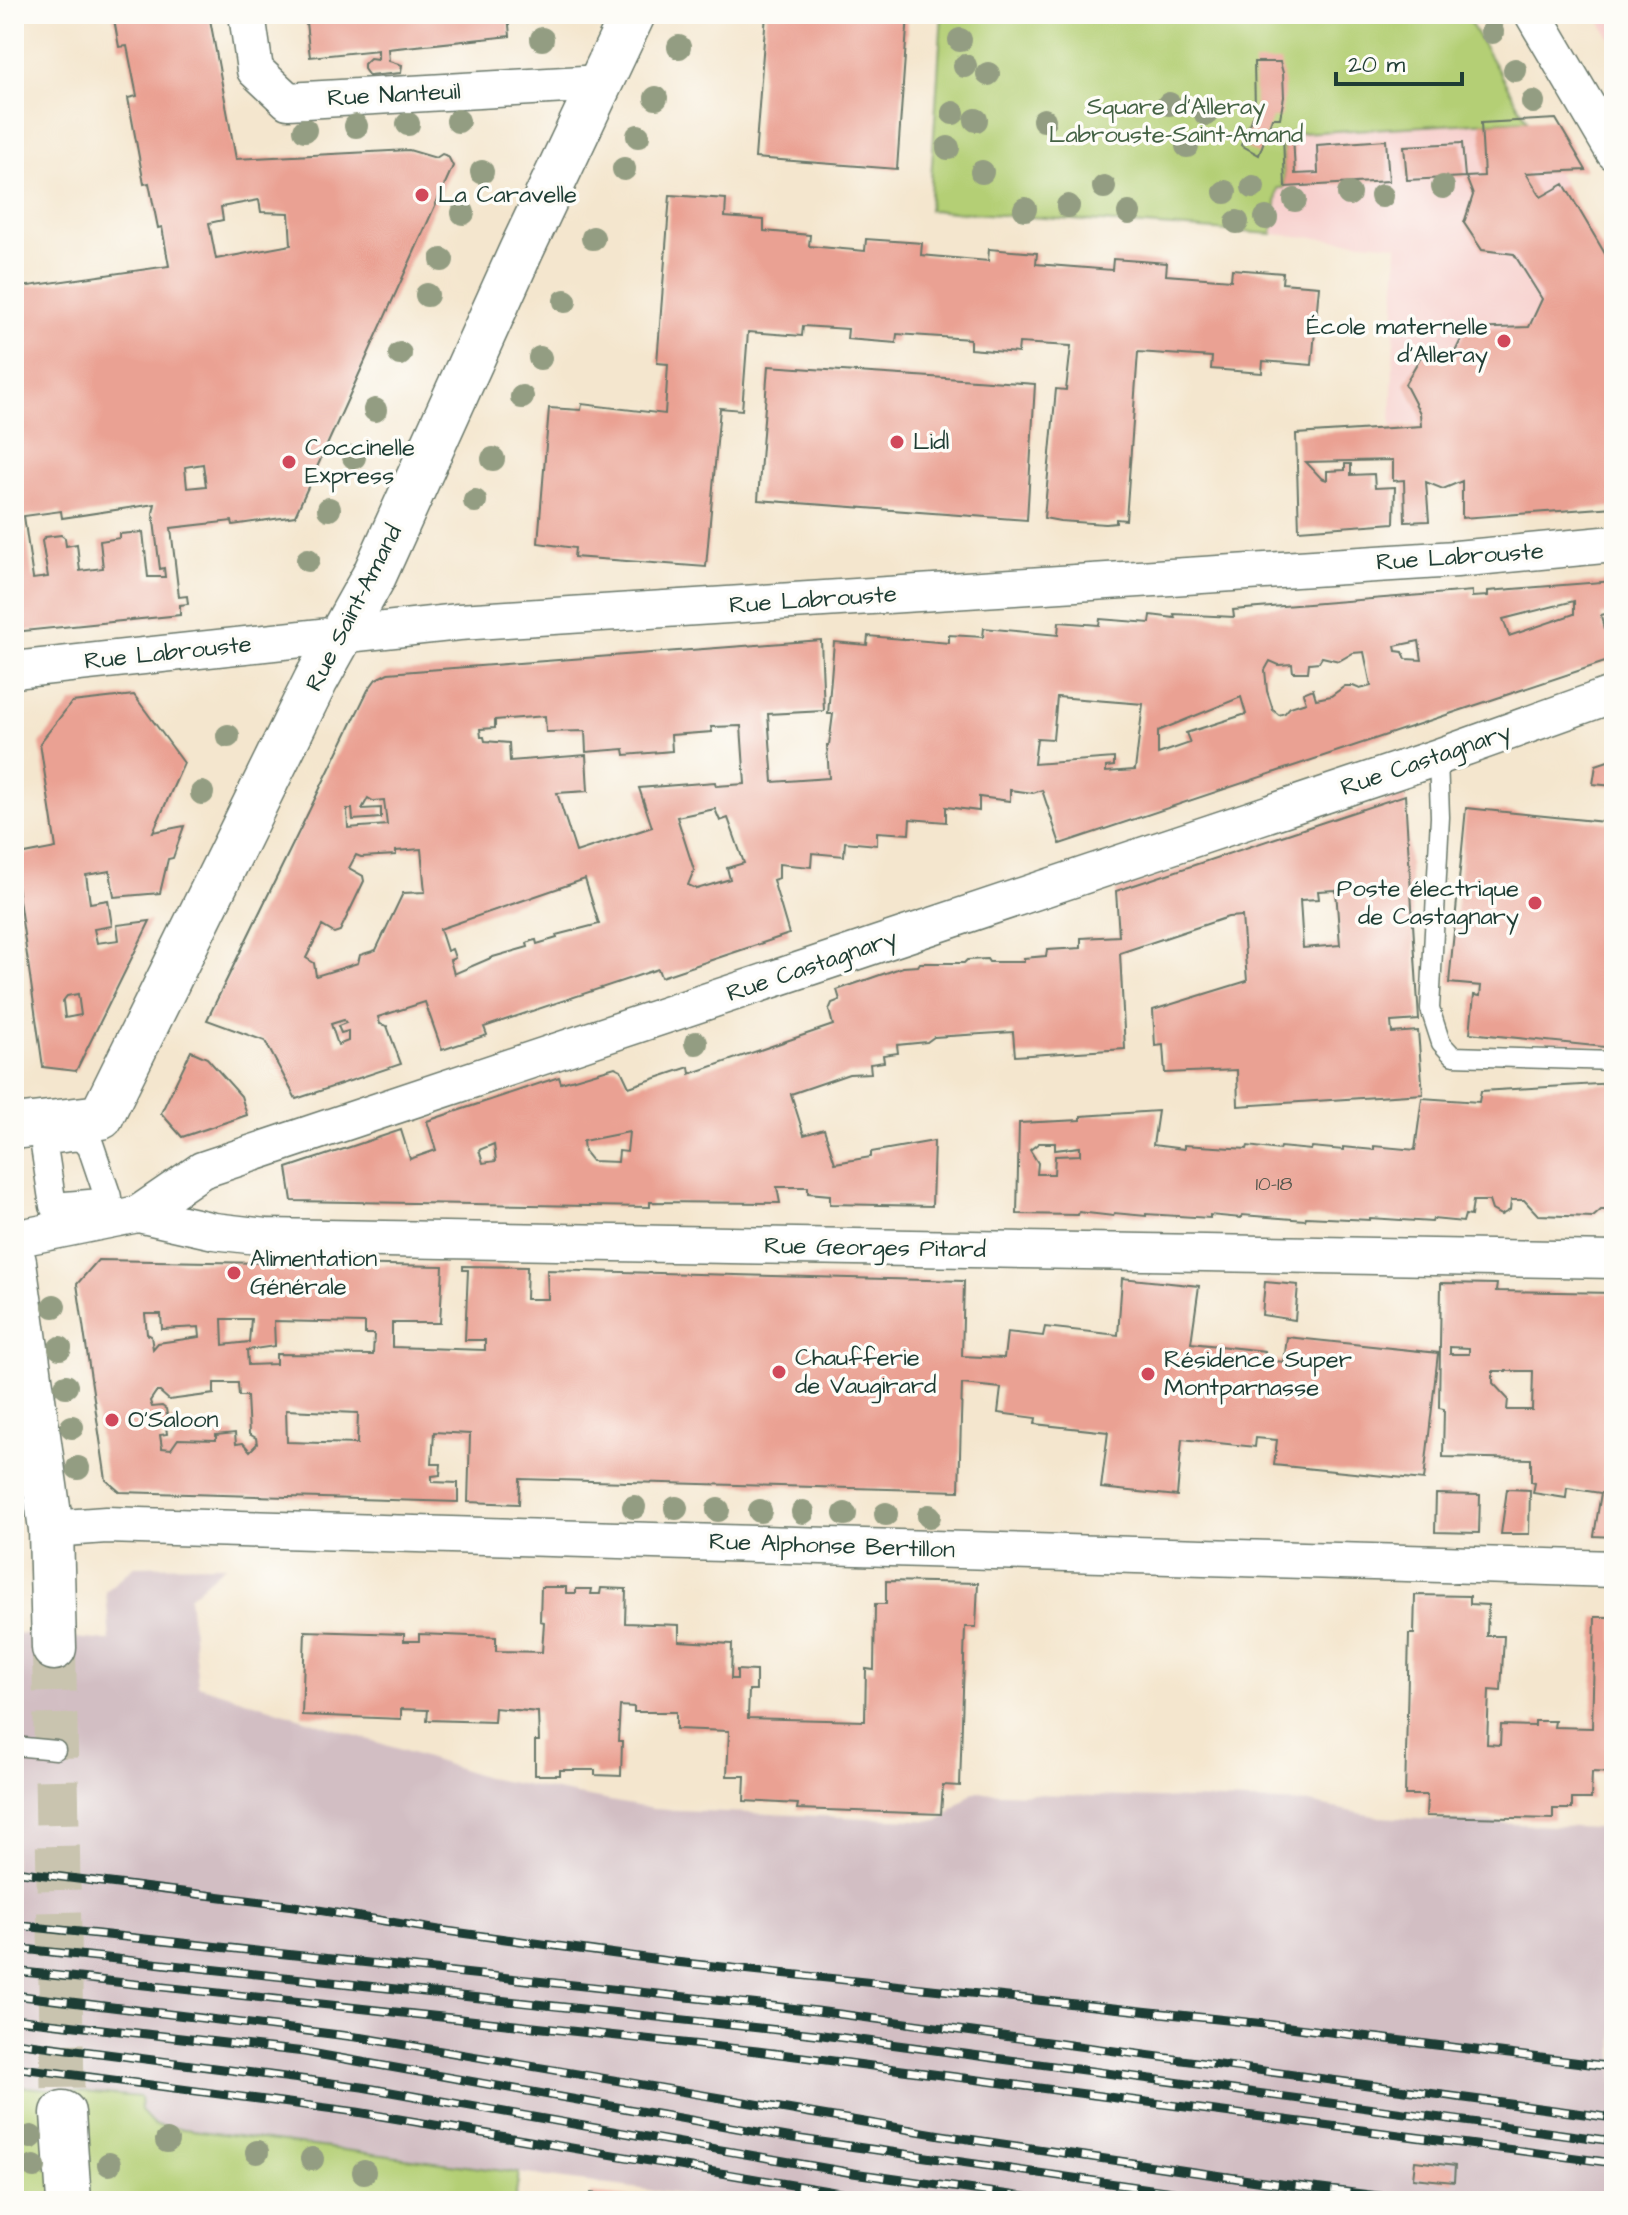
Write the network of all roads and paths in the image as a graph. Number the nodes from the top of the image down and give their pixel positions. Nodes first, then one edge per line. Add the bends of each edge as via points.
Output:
1 (247, 14) edge
2 (633, 14) edge
3 (1533, 14) edge
4 (601, 83) junction
5 (1614, 152) edge
6 (1614, 544) edge
7 (340, 636) junction
8 (14, 670) edge
9 (1614, 694) edge
10 (1438, 757) junction
11 (1614, 1061) edge
12 (14, 1127) edge
13 (138, 1214) junction
14 (14, 1239) edge
15 (1614, 1260) edge
16 (14, 1262) edge
17 (51, 1529) junction
18 (1614, 1569) edge
19 (54, 1648) tunnel mouth
20 (14, 1746) edge
21 (56, 1750) dead end
22 (63, 2113) tunnel mouth
23 (69, 2201) edge

1 - 4 street, Rue Nanteuil via 255,70 288,101
2 - 4 street, Rue Saint-Amand
3 - 5 street
4 - 7 street, Rue Saint-Amand via 374,576
6 - 7 street, Rue Labrouste via 1456,559 459,622
7 - 8 street, Rue Labrouste
7 - 12 street, Rue Saint-Amand via 101,1117
9 - 10 street, Rue Castagnary
10 - 11 lane via 1430,1009 1441,1043 1453,1056
10 - 13 street, Rue Castagnary via 202,1170
13 - 14 street, Rue Castagnary
13 - 15 street, Rue Georges Pitard via 266,1237
16 - 17 street
17 - 18 street, Rue Alphonse Bertillon via 137,1526
17 - 19 street
20 - 21 lane
22 - 23 street

